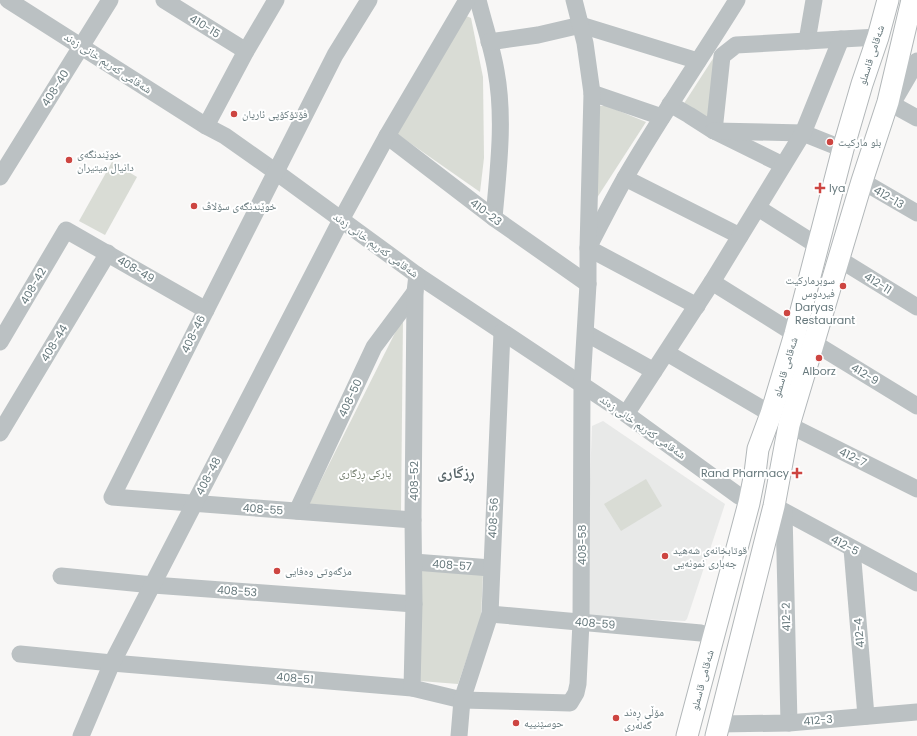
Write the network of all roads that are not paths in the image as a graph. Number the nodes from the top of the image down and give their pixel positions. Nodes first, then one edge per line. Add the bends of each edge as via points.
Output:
1 (8, 0) edge
2 (110, 0) edge
3 (164, 0) edge
4 (276, 0) edge
5 (369, 0) edge
6 (466, 0) edge
7 (478, 0) edge
8 (574, 0) edge
9 (737, 0) edge
10 (814, 0) edge
11 (885, 1) edge
12 (911, 5) edge
13 (581, 25) junction
14 (878, 37) junction
15 (841, 39) junction
16 (806, 41) junction
17 (490, 42) junction
18 (81, 46) junction
19 (246, 51) junction
20 (698, 61) junction
21 (917, 61) edge
22 (592, 93) junction
23 (890, 103) junction
24 (666, 111) junction
25 (917, 118) edge
26 (206, 126) junction
27 (714, 131) junction
28 (803, 133) junction
29 (387, 136) junction
30 (843, 149) junction
31 (783, 165) junction
32 (276, 172) junction
33 (0, 177) edge
34 (625, 178) junction
35 (862, 181) junction
36 (758, 208) junction
37 (917, 213) edge
38 (494, 218) junction
39 (341, 220) junction
40 (66, 230) joint
41 (740, 236) junction
42 (818, 246) junction
43 (588, 248) junction
44 (108, 253) junction
45 (839, 258) junction
46 (417, 275) junction
47 (712, 282) junction
48 (588, 284) junction
49 (415, 292) junction
50 (696, 306) junction
51 (917, 307) edge
52 (206, 310) junction
53 (502, 332) junction
54 (586, 333) junction
55 (795, 334) junction
56 (0, 342) edge
57 (814, 342) junction
58 (667, 353) junction
59 (654, 371) junction
60 (582, 385) junction
61 (917, 406) edge
62 (626, 414) junction
63 (771, 414) junction
64 (789, 425) junction
65 (0, 432) edge
66 (758, 449) junction
67 (783, 458) junction
68 (917, 489) edge
69 (739, 496) junction
70 (112, 497) joint
71 (194, 504) junction
72 (779, 509) junction
73 (297, 511) junction
74 (413, 520) junction
75 (852, 549) junction
76 (414, 562) junction
77 (491, 568) junction
78 (61, 576) dead end
79 (917, 583) edge
80 (153, 585) junction
81 (414, 604) junction
82 (490, 614) junction
83 (581, 622) junction
84 (701, 633) junction
85 (20, 654) dead end
86 (112, 663) junction
87 (412, 688) junction
88 (462, 700) junction
89 (570, 703) joint
90 (917, 712) edge
91 (866, 716) junction
92 (788, 723) junction
93 (718, 730) edge
94 (82, 736) edge
95 (459, 736) edge
96 (676, 736) edge
97 (688, 736) edge
98 (702, 736) edge

1 - 18 street, شەقامی کەریم خانی زەند
2 - 18 street, 408-40
3 - 19 street, 410-15
4 - 19 street
5 - 32 street, 408-46 via 336,55
6 - 29 street, 408-48
7 - 17 street
8 - 13 street, 408-58
9 - 20 street
10 - 16 street
11 - 12 main road
11 - 14 main road, شەقامی قاسملو
12 - 23 main road
13 - 17 street
13 - 20 street
13 - 22 street, 408-58
14 - 15 street
14 - 30 main road, شەقامی قاسملو
15 - 16 street
15 - 28 street
16 - 27 street via 736,44 722,56
17 - 38 street via 497,72 500,106 500,146
18 - 26 street, شەقامی کەریم خانی زەند
18 - 33 street, 408-40
19 - 26 street
20 - 24 street
21 - 23 street
22 - 24 street
22 - 43 street, 408-58
23 - 25 street
23 - 35 main road
24 - 27 street via 689,115
24 - 34 street
26 - 32 street, شەقامی کەریم خانی زەند via 225,136
27 - 28 street
27 - 31 street
28 - 30 street
28 - 31 street
29 - 38 street, 410-23
29 - 39 street, 408-48
30 - 42 main road, شەقامی قاسملو
31 - 36 street
32 - 39 street, شەقامی کەریم خانی زەند
32 - 52 street, 408-46
34 - 41 street
34 - 43 street
35 - 37 street, 412-13
35 - 45 main road
36 - 41 street
36 - 42 street
38 - 48 street, 410-23
39 - 46 street, شەقامی کەریم خانی زەند
39 - 71 street, 408-48
40 - 44 street, 408-49
40 - 56 street, 408-42
41 - 47 street
42 - 55 main road, شەقامی قاسملو
43 - 48 street, 408-58
43 - 50 street
44 - 52 street, 408-49
44 - 65 street, 408-44
45 - 51 street, 412-11
45 - 57 main road
46 - 49 street, 408-52
46 - 53 street, شەقامی کەریم خانی زەند
47 - 50 street
47 - 55 street
48 - 54 street, 408-58
49 - 73 street, 408-50 via 374,347
49 - 74 street, 408-52
50 - 58 street
52 - 70 street, 408-46
53 - 60 street, شەقامی کەریم خانی زەند
53 - 77 street, 408-56
54 - 59 street
54 - 60 street, 408-58
55 - 63 main road, شەقامی قاسملو
57 - 61 street, 412-9
57 - 64 main road
58 - 59 street
58 - 63 street
59 - 62 street
60 - 62 street, شەقامی کەریم خانی زەند
60 - 83 street, 408-58
62 - 69 street, شەقامی کەریم خانی زەند
63 - 66 main road, شەقامی قاسملو
64 - 67 main road
64 - 68 street, 412-7
66 - 69 main road
66 - 97 main road, شەقامی قاسملو via 749,503
67 - 72 main road
67 - 98 main road, شەقامی قاسملو via 760,518
69 - 84 main road
70 - 71 street, 408-55
71 - 73 street, 408-55
71 - 80 street, 408-48
72 - 75 street, 412-5
72 - 92 street, 412-2
72 - 93 main road
73 - 74 street, 408-55
74 - 76 street, 408-52
75 - 79 street, 412-5
75 - 91 street, 412-4
76 - 77 street, 408-57
76 - 81 street, 408-52
77 - 82 street, 408-56
78 - 80 street, 408-53
80 - 81 street, 408-53
80 - 86 street, 408-48
81 - 87 street, 408-52
82 - 83 street, 408-59
82 - 88 street, 408-56
83 - 84 street, 408-59
83 - 89 street, 408-58 via 578,684
84 - 96 main road
85 - 86 street, 408-51
86 - 87 street, 408-51
86 - 94 street, 408-48
87 - 88 street, 408-51
88 - 89 street, 408-51
88 - 95 street, 408-56
90 - 91 street, 412-3
91 - 92 street, 412-3
92 - 93 street, 412-3

